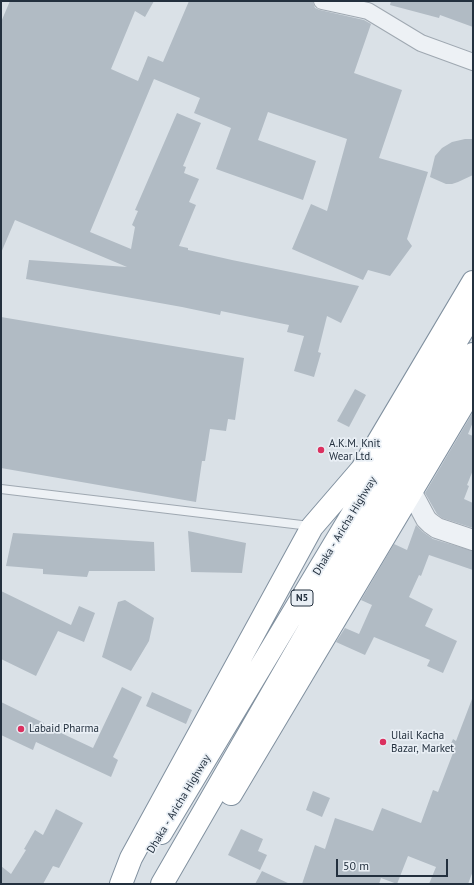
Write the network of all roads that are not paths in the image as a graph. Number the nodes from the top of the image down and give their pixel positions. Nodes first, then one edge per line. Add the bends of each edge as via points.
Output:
1 (322, 1) edge
2 (473, 62) edge
3 (473, 282) edge
4 (473, 312) edge
5 (473, 354) edge
6 (473, 388) edge
7 (1, 489) edge
8 (411, 491) junction
9 (312, 527) junction
10 (473, 540) edge
11 (121, 884) edge
12 (131, 884) edge
13 (162, 884) edge
14 (171, 884) edge

1 - 2 street via 368,11 421,43
3 - 9 highway via 362,469
4 - 12 highway, Dhaka - Aricha Highway / N5
5 - 13 highway, Dhaka - Aricha Highway / N5 via 342,572
6 - 8 highway
7 - 9 lane
8 - 10 street via 430,524
8 - 14 highway via 193,858
9 - 11 highway via 131,858

